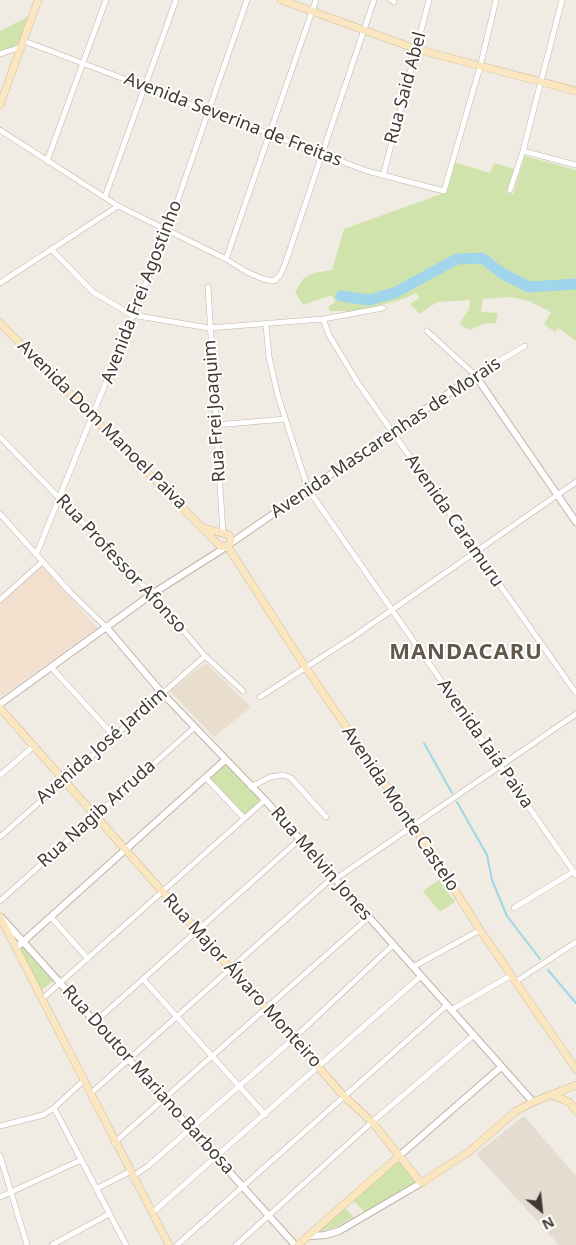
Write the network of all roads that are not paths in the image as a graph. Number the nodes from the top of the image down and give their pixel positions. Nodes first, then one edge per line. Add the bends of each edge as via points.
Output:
1 (38, 0) edge
2 (106, 0) edge
3 (176, 0) edge
4 (247, 0) edge
5 (280, 0) edge
6 (316, 0) edge
7 (374, 0) edge
8 (429, 0) edge
9 (496, 0) edge
10 (562, 0) edge
11 (312, 12) junction
12 (364, 31) junction
13 (23, 44) junction
14 (416, 49) junction
15 (0, 54) edge
16 (82, 63) junction
17 (480, 67) junction
18 (541, 83) junction
19 (144, 86) junction
20 (576, 91) edge
21 (0, 105) edge
22 (210, 111) junction
23 (0, 130) edge
24 (270, 133) junction
25 (523, 151) junction
26 (322, 154) junction
27 (47, 161) junction
28 (576, 165) edge
29 (383, 176) junction
30 (510, 190) dead end
31 (105, 196) junction
32 (118, 206) junction
33 (167, 231) junction
34 (51, 249) junction
35 (226, 259) junction
36 (0, 284) edge
37 (208, 287) dead end
38 (383, 308) dead end
39 (132, 316) junction
40 (323, 319) junction
41 (0, 322) edge
42 (266, 325) junction
43 (209, 328) junction
44 (427, 331) dead end
45 (525, 346) dead end
46 (475, 375) junction
47 (93, 416) junction
48 (285, 419) junction
49 (216, 425) junction
50 (392, 432) junction
51 (0, 437) edge
52 (576, 482) edge
53 (308, 489) junction
54 (557, 494) junction
55 (60, 498) junction
56 (0, 514) edge
57 (576, 522) edge
58 (204, 528) junction
59 (226, 540) junction
60 (218, 543) junction
61 (476, 552) junction
62 (36, 555) junction
63 (208, 558) junction
64 (42, 562) junction
65 (152, 594) junction
66 (0, 600) edge
67 (391, 610) junction
68 (107, 628) junction
69 (205, 656) junction
70 (52, 667) junction
71 (306, 668) junction
72 (242, 691) dead end
73 (162, 693) junction
74 (576, 693) edge
75 (260, 697) dead end
76 (0, 706) edge
77 (576, 714) edge
78 (195, 727) junction
79 (114, 735) junction
80 (34, 746) junction
81 (225, 760) junction
82 (500, 765) junction
83 (0, 775) edge
84 (206, 778) junction
85 (63, 780) junction
86 (252, 787) junction
87 (265, 800) junction
88 (94, 816) junction
89 (326, 817) dead end
90 (244, 818) junction
91 (414, 826) junction
92 (0, 837) edge
93 (300, 839) junction
94 (125, 851) junction
95 (575, 874) edge
96 (333, 879) junction
97 (163, 892) junction
98 (0, 900) edge
99 (514, 908) dead end
100 (0, 916) edge
101 (51, 917) junction
102 (368, 918) junction
103 (480, 930) junction
104 (196, 931) junction
105 (25, 941) junction
106 (576, 942) edge
107 (393, 945) junction
108 (16, 948) junction
109 (88, 958) junction
110 (413, 967) junction
111 (231, 970) junction
112 (421, 976) junction
113 (510, 976) junction
114 (143, 980) junction
115 (515, 982) junction
116 (61, 983) junction
117 (42, 999) junction
118 (449, 1007) junction
119 (266, 1008) junction
120 (177, 1018) junction
121 (96, 1021) junction
122 (474, 1035) junction
123 (293, 1039) junction
124 (212, 1057) junction
125 (130, 1061) junction
126 (318, 1066) junction
127 (501, 1067) junction
128 (576, 1069) edge
129 (83, 1081) junction
130 (238, 1085) junction
131 (576, 1085) edge
132 (551, 1094) junction
133 (90, 1095) junction
134 (344, 1096) junction
135 (164, 1098) junction
136 (533, 1102) junction
137 (54, 1108) junction
138 (576, 1112) edge
139 (266, 1114) junction
140 (372, 1122) junction
141 (0, 1126) edge
142 (191, 1127) junction
143 (114, 1143) junction
144 (0, 1156) edge
145 (399, 1156) junction
146 (217, 1157) junction
147 (81, 1160) junction
148 (131, 1174) junction
149 (421, 1183) junction
150 (243, 1186) junction
151 (96, 1188) junction
152 (10, 1194) junction
153 (0, 1197) edge
154 (152, 1213) junction
155 (109, 1214) junction
156 (269, 1216) junction
157 (310, 1236) junction
158 (27, 1245) edge
159 (52, 1245) edge
160 (126, 1245) edge
161 (169, 1245) edge
162 (177, 1245) edge
163 (236, 1245) edge
164 (297, 1245) edge

1 - 13 main road
2 - 16 street
3 - 19 street
4 - 22 street, Avenida Frei Agostinho
5 - 11 main road
6 - 11 street
7 - 12 street
8 - 14 street, Rua Said Abel
9 - 17 street
10 - 18 street
11 - 12 main road
11 - 24 street
12 - 14 main road
12 - 26 street
13 - 15 street
13 - 16 street, Avenida Severina de Freitas
13 - 21 main road
14 - 17 main road
14 - 29 street, Rua Said Abel
16 - 19 street, Avenida Severina de Freitas
16 - 27 street
17 - 18 main road
17 - 29 street, Avenida Severina de Freitas via 444,191
18 - 20 main road
18 - 25 street
19 - 22 street, Avenida Severina de Freitas
19 - 31 street
22 - 24 street, Avenida Severina de Freitas
22 - 33 street, Avenida Frei Agostinho
23 - 27 street
24 - 26 street, Avenida Severina de Freitas
24 - 35 street
25 - 28 street
25 - 30 street
26 - 29 street, Avenida Severina de Freitas
26 - 35 street via 280,275 274,282
27 - 31 street
31 - 32 street
32 - 33 street
32 - 34 street
33 - 35 street
33 - 39 street, Avenida Frei Agostinho
34 - 36 street
34 - 39 street via 93,292
37 - 43 street, Rua Frei Joaquim
38 - 40 street
39 - 43 street
39 - 47 street, Avenida Frei Agostinho
40 - 42 street
40 - 50 street, Avenida Caramuru via 341,355
41 - 47 main road, Avenida Dom Manoel Paiva
42 - 43 street
42 - 48 street, Avenida Iaiá Paiva via 271,366
43 - 49 street, Rua Frei Joaquim
44 - 46 street
45 - 46 street, Avenida Mascarenhas de Morais
46 - 50 street, Avenida Mascarenhas de Morais
46 - 54 street
47 - 55 street, Avenida Frei Agostinho
47 - 58 main road, Avenida Dom Manoel Paiva
48 - 49 street
48 - 53 street, Avenida Iaiá Paiva
49 - 59 street, Rua Frei Joaquim
50 - 53 street, Avenida Mascarenhas de Morais
50 - 61 street, Avenida Caramuru
51 - 55 street, Rua Professor Afonso
52 - 54 street
53 - 59 street, Avenida Mascarenhas de Morais via 247,531
53 - 67 street, Avenida Iaiá Paiva
54 - 57 street
54 - 61 street
55 - 62 street, Avenida Frei Agostinho
55 - 65 street, Rua Professor Afonso
56 - 62 street
58 - 59 main road
58 - 60 main road, Avenida Dom Manoel Paiva
59 - 60 main road
59 - 63 street, Avenida Mascarenhas de Morais
59 - 71 main road, Avenida Monte Castelo
60 - 63 street
61 - 67 street
61 - 74 street, Avenida Caramuru
62 - 64 street
63 - 65 street
64 - 66 street
64 - 68 street
65 - 68 street
65 - 69 street, Rua Professor Afonso
67 - 71 street
67 - 82 street, Avenida Iaiá Paiva
68 - 70 street
68 - 73 street, Rua Melvin Jones
69 - 72 street, Rua Professor Afonso
69 - 73 street, Avenida José Jardim
70 - 76 street
70 - 79 street
71 - 75 street
71 - 91 main road, Avenida Monte Castelo
73 - 78 street, Rua Melvin Jones
73 - 79 street, Avenida José Jardim
76 - 80 main road, Rua Major Álvaro Monteiro
77 - 82 street
78 - 81 street, Rua Melvin Jones
78 - 88 street, Rua Nagib Arruda
79 - 85 street, Avenida José Jardim
80 - 83 street
80 - 85 main road, Rua Major Álvaro Monteiro
81 - 84 street
81 - 86 street, Rua Melvin Jones
82 - 91 street
82 - 95 street, Avenida Iaiá Paiva
84 - 90 street
84 - 94 street
85 - 88 main road, Rua Major Álvaro Monteiro
85 - 92 street, Avenida José Jardim
86 - 87 street, Rua Melvin Jones
86 - 89 street via 270,777 284,775 291,778
87 - 90 street
87 - 93 street, Rua Melvin Jones
88 - 94 main road, Rua Major Álvaro Monteiro
88 - 98 street, Rua Nagib Arruda
90 - 97 street
91 - 96 street
91 - 103 main road, Avenida Monte Castelo
93 - 96 street, Rua Melvin Jones
93 - 104 street
94 - 97 main road, Rua Major Álvaro Monteiro
94 - 101 street
95 - 99 street
96 - 102 street, Rua Melvin Jones
96 - 111 street
97 - 104 main road, Rua Major Álvaro Monteiro
97 - 109 street
100 - 105 street, Rua Doutor Mariano Barbosa
100 - 108 main road
101 - 105 street
101 - 109 street
102 - 107 street, Rua Melvin Jones
102 - 119 street
103 - 110 street
103 - 113 main road, Avenida Monte Castelo
104 - 111 main road, Rua Major Álvaro Monteiro
104 - 114 street
105 - 108 street
105 - 116 street, Rua Doutor Mariano Barbosa
106 - 115 street
107 - 110 street, Rua Melvin Jones
107 - 123 street
108 - 117 main road
109 - 116 street
110 - 112 street, Rua Melvin Jones
111 - 119 main road, Rua Major Álvaro Monteiro
111 - 120 street
112 - 118 street, Rua Melvin Jones
112 - 126 street
113 - 115 main road, Avenida Monte Castelo
113 - 118 street
114 - 120 street
114 - 121 street
115 - 128 main road, Avenida Monte Castelo
116 - 117 street
116 - 121 street, Rua Doutor Mariano Barbosa
117 - 129 main road
118 - 122 street, Rua Melvin Jones
118 - 134 street
119 - 123 main road, Rua Major Álvaro Monteiro
119 - 124 street
120 - 124 street
120 - 125 street
121 - 125 street, Rua Doutor Mariano Barbosa
122 - 127 street, Rua Melvin Jones
122 - 140 street
123 - 126 main road, Rua Major Álvaro Monteiro
123 - 130 street
124 - 130 street
124 - 135 street
125 - 133 street
125 - 135 street, Rua Doutor Mariano Barbosa
126 - 134 main road, Rua Major Álvaro Monteiro
126 - 139 street
127 - 136 street, Rua Melvin Jones
127 - 145 street
129 - 133 main road
129 - 137 street
130 - 139 street
130 - 142 street
131 - 132 main road
132 - 136 main road
132 - 138 main road via 569,1102
133 - 143 main road
134 - 140 main road, Rua Major Álvaro Monteiro
134 - 150 street
135 - 142 street, Rua Doutor Mariano Barbosa
135 - 143 street
136 - 149 main road via 516,1112 470,1151
137 - 141 street via 37,1117
137 - 147 street
139 - 146 street
140 - 145 main road, Rua Major Álvaro Monteiro
140 - 156 street
142 - 146 street, Rua Doutor Mariano Barbosa
142 - 148 street via 148,1166
143 - 148 main road
144 - 152 street
145 - 149 main road, Rua Major Álvaro Monteiro
145 - 157 main road
146 - 150 street, Rua Doutor Mariano Barbosa
146 - 154 street
147 - 151 street
147 - 152 street
148 - 151 street
148 - 154 main road
149 - 157 street via 339,1231
150 - 156 street, Rua Doutor Mariano Barbosa
150 - 162 street
151 - 155 street
152 - 153 street
152 - 158 street
154 - 161 main road
155 - 159 street
155 - 160 street
156 - 163 street
156 - 164 street, Rua Doutor Mariano Barbosa
157 - 164 main road

